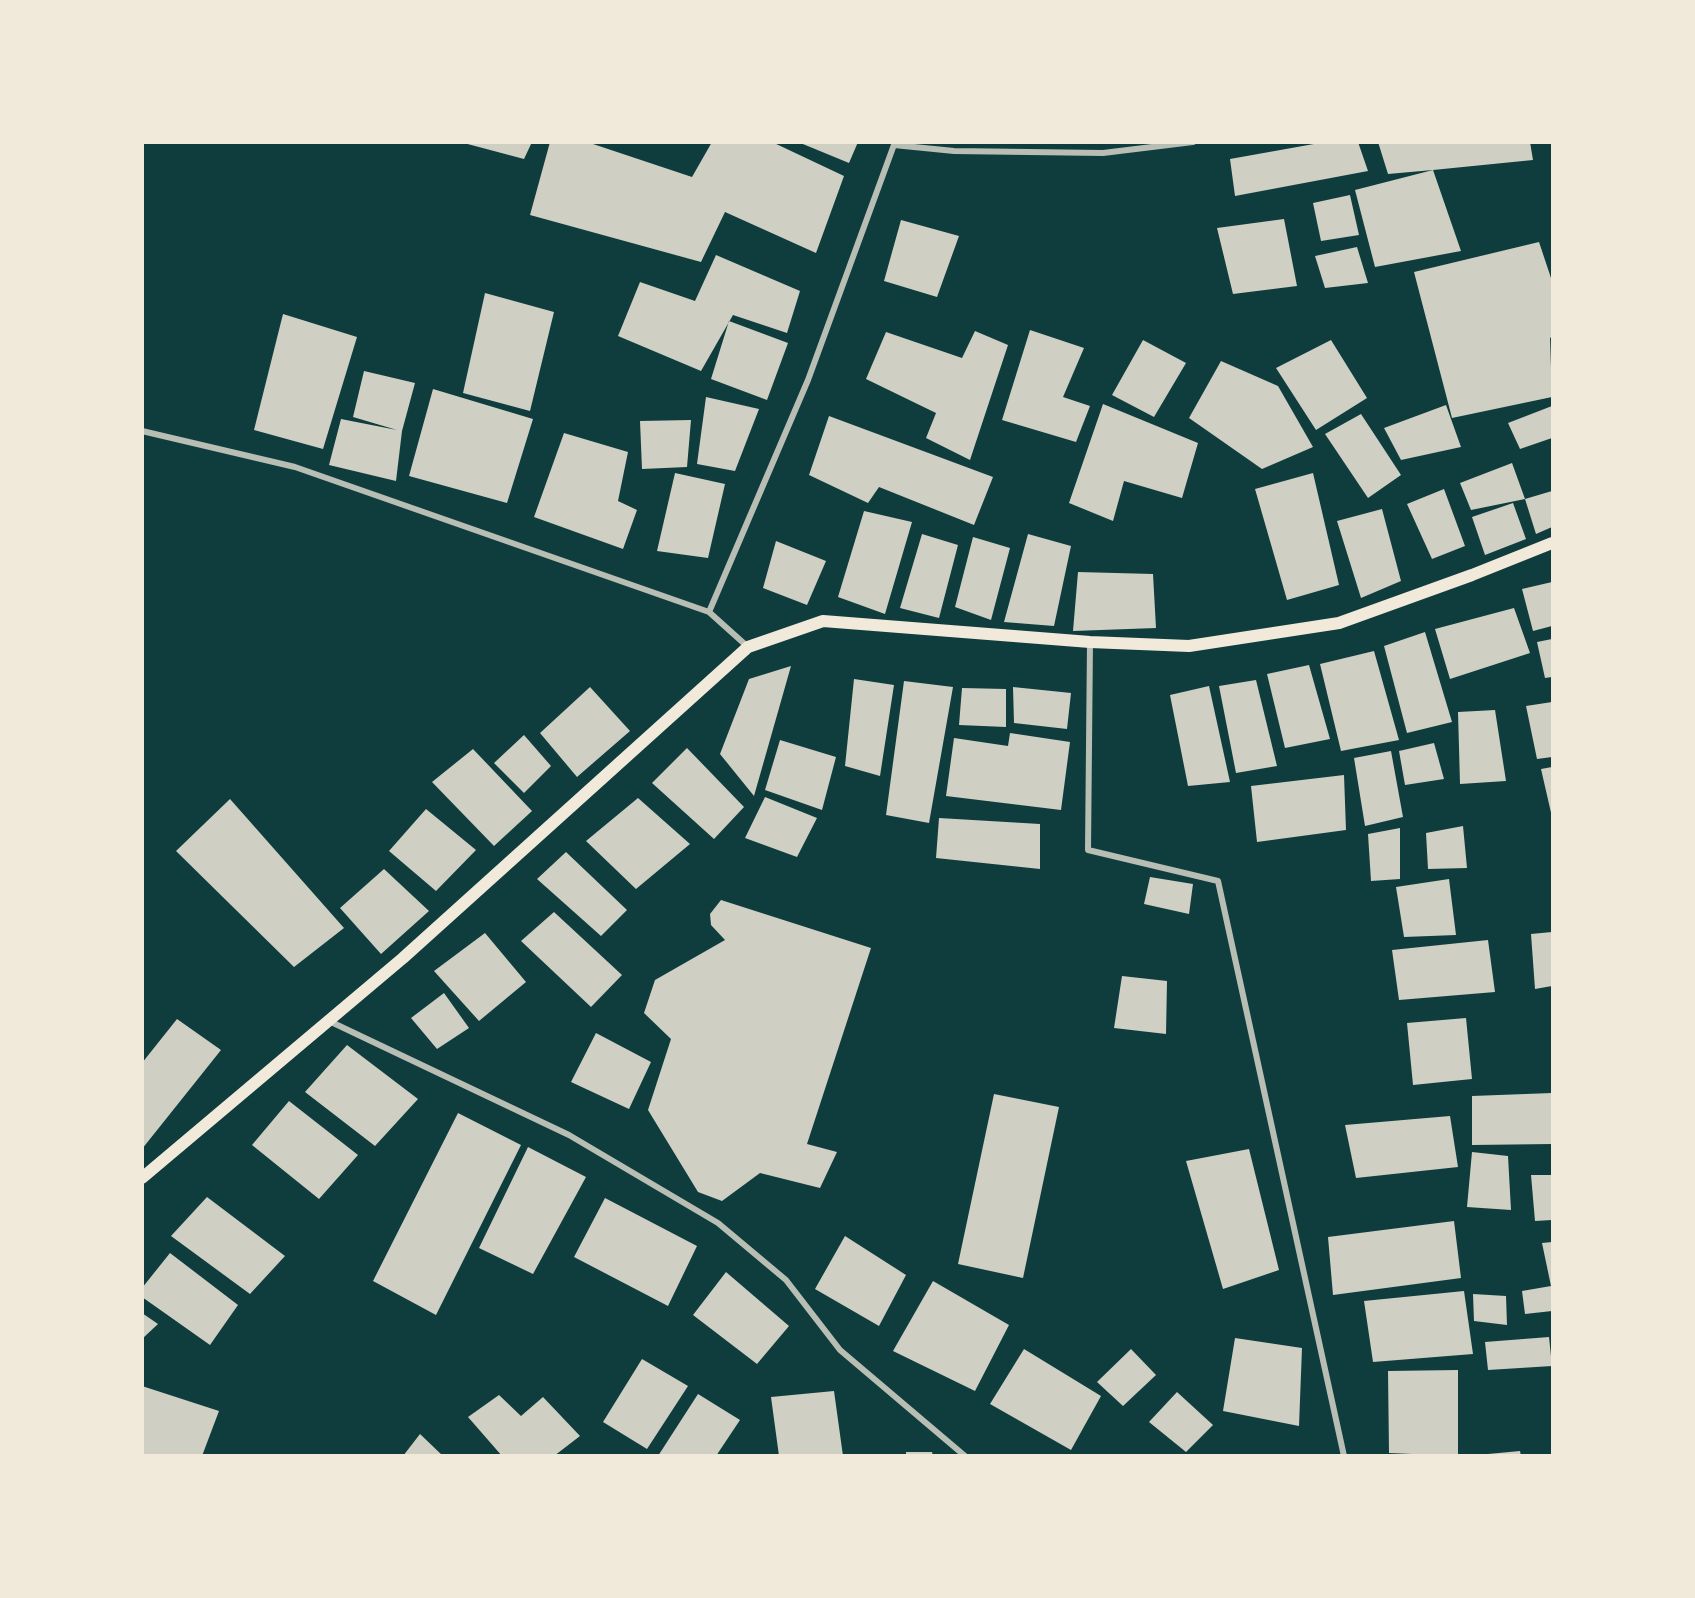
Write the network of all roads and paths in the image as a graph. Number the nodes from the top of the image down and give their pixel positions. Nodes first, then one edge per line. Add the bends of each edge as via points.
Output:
1 (1193, 142) edge
2 (895, 144) edge
3 (142, 431) edge
4 (1552, 543) edge
5 (709, 612) junction
6 (1090, 642) junction
7 (748, 647) junction
8 (328, 1020) junction
9 (142, 1178) edge
10 (964, 1455) edge
11 (1344, 1455) edge

1 - 2 street via 1103,153 954,152
2 - 5 street via 808,380
3 - 5 street via 295,467
4 - 6 main road via 1339,623 1189,646
5 - 7 street
6 - 7 main road via 823,621
6 - 11 street via 1088,850 1218,881
7 - 8 main road
8 - 9 main road
8 - 10 street via 569,1136 718,1223 786,1280 840,1350

